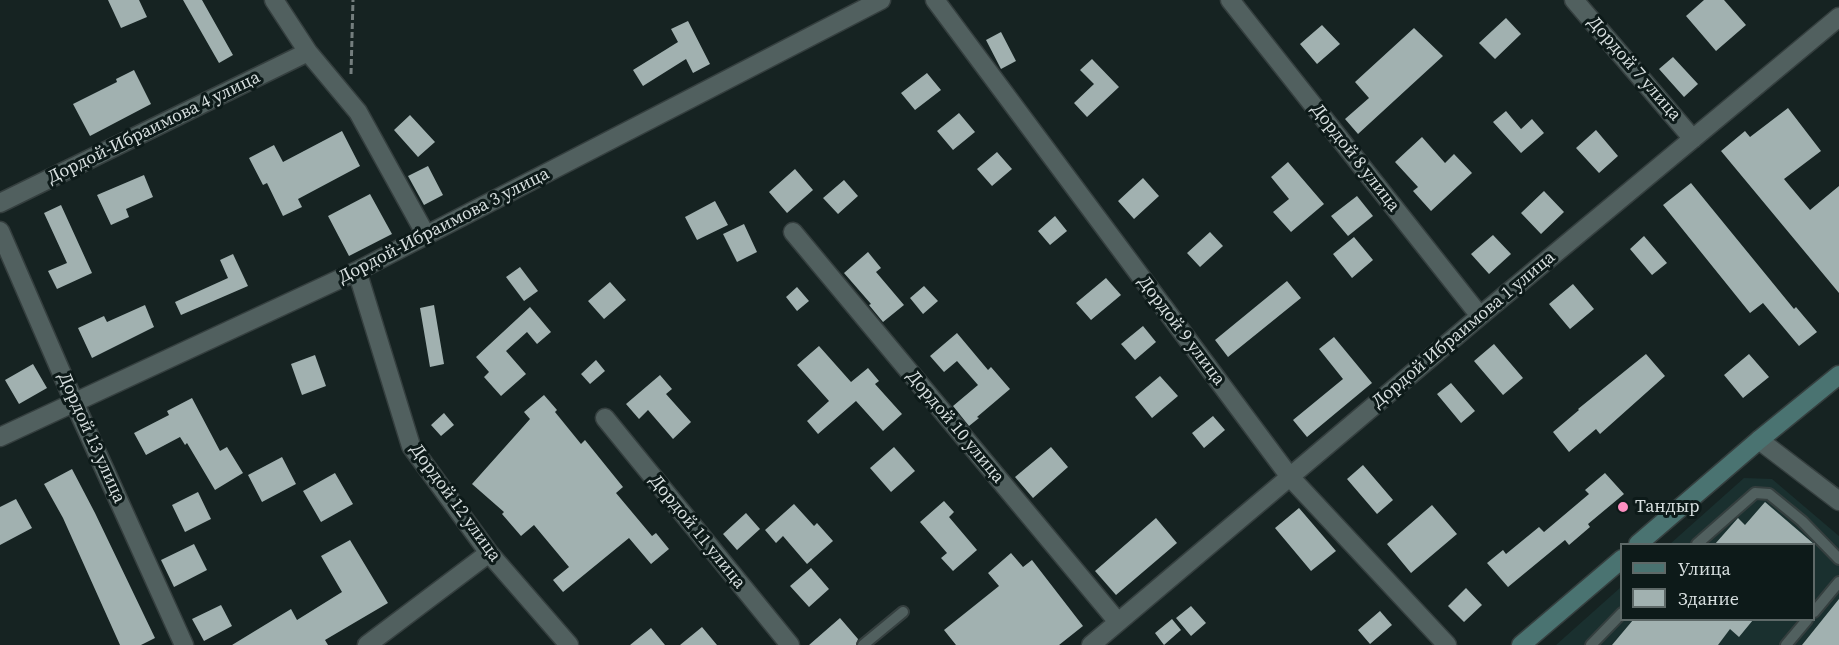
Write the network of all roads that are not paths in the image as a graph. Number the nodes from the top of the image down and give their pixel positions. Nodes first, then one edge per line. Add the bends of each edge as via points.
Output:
1 (274, 0) edge
2 (881, 0) edge
3 (935, 0) edge
4 (1230, 0) edge
5 (1574, 0) edge
6 (1839, 17) edge
7 (309, 52) junction
8 (1693, 139) junction
9 (0, 203) edge
10 (0, 231) edge
11 (793, 232) dead end
12 (426, 235) junction
13 (357, 272) junction
14 (1480, 316) junction
15 (1839, 375) edge
16 (75, 404) junction
17 (604, 418) dead end
18 (0, 437) edge
19 (1759, 440) junction
20 (1290, 477) junction
21 (1839, 501) edge
22 (1639, 543) edge
23 (1698, 543) edge
24 (489, 553) junction
25 (1839, 558) edge
26 (1620, 561) edge
27 (1839, 582) edge
28 (1815, 611) edge
29 (903, 612) dead end
30 (1620, 615) edge
31 (1806, 621) edge
32 (1118, 622) junction
33 (184, 645) edge
34 (367, 645) edge
35 (569, 645) edge
36 (790, 645) edge
37 (863, 645) edge
38 (1091, 645) edge
39 (1447, 645) edge
40 (1521, 645) edge
41 (1591, 645) edge
42 (1786, 645) edge

1 - 7 street
2 - 12 street, Дордой-Ибраимова 3 улица
3 - 20 street, Дордой 9 улица
4 - 14 street, Дордой 8 улица
5 - 8 street, Дордой 7 улица
6 - 8 street, Дордой Ибраимова 1 улица
7 - 9 street, Дордой-Ибраимова 4 улица
7 - 12 street via 358,111
8 - 14 street, Дордой Ибраимова 1 улица
10 - 16 street, Дордой 13 улица
11 - 32 street, Дордой 10 улица
12 - 13 street, Дордой-Ибраимова 3 улица
13 - 16 street, Дордой-Ибраимова 3 улица
13 - 24 street, Дордой 12 улица via 411,446
14 - 20 street, Дордой Ибраимова 1 улица
15 - 19 main road
16 - 18 street, Дордой-Ибраимова 3 улица
16 - 33 street, Дордой 13 улица
17 - 36 street, Дордой 11 улица
19 - 21 street
19 - 22 main road
20 - 32 street, Дордой Ибраимова 1 улица
20 - 39 street, Дордой 9 улица
23 - 25 lane via 1755,493 1769,494
24 - 34 street
24 - 35 street, Дордой 12 улица
26 - 40 main road
27 - 28 lane
29 - 37 lane
30 - 41 lane
31 - 42 lane
32 - 38 street, Дордой Ибраимова 1 улица

